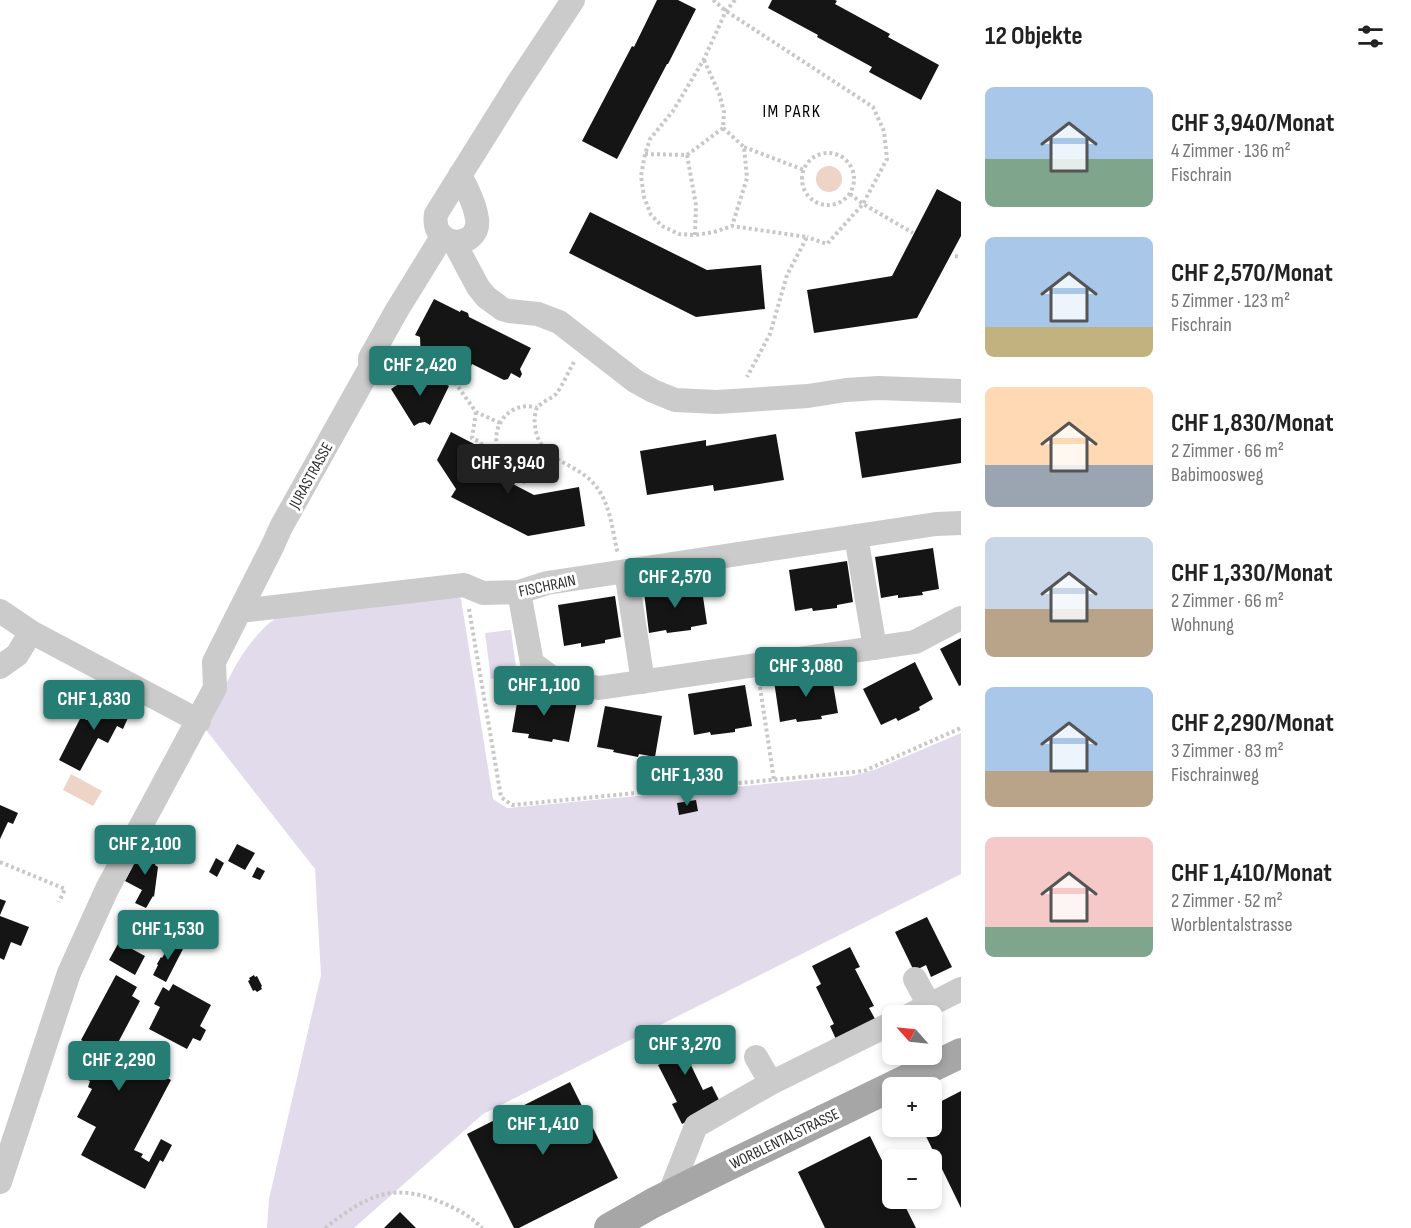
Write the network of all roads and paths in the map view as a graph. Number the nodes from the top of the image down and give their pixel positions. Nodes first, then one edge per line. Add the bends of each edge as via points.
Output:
1 (573, 0) edge
2 (712, 0) edge
3 (735, 0) edge
4 (726, 11) junction
5 (704, 59) junction
6 (723, 128) junction
7 (744, 147) junction
8 (645, 154) junction
9 (687, 155) junction
10 (804, 170) junction
11 (460, 175) junction
12 (850, 194) junction
13 (863, 204) junction
14 (732, 226) junction
15 (913, 233) dead end
16 (695, 235) junction
17 (807, 237) junction
18 (448, 239) junction
19 (955, 256) dead end
20 (961, 257) edge
21 (397, 310) junction
22 (590, 347) junction
23 (961, 391) edge
24 (735, 400) junction
25 (537, 408) junction
26 (477, 412) junction
27 (500, 423) junction
28 (514, 468) junction
29 (526, 484) dead end
30 (961, 523) edge
31 (856, 536) junction
32 (626, 571) junction
33 (464, 585) junction
34 (519, 592) junction
35 (0, 611) edge
36 (240, 611) junction
37 (961, 618) edge
38 (31, 632) junction
39 (875, 648) junction
40 (756, 665) junction
41 (0, 666) edge
42 (643, 682) junction
43 (198, 721) junction
44 (961, 728) edge
45 (774, 780) junction
46 (0, 862) edge
47 (59, 902) dead end
48 (915, 979) dead end
49 (961, 989) edge
50 (918, 1005) edge
51 (928, 1005) edge
52 (882, 1028) edge
53 (961, 1053) edge
54 (756, 1057) dead end
55 (771, 1083) junction
56 (0, 1182) edge
57 (669, 1195) junction
58 (325, 1228) edge
59 (482, 1228) edge
60 (609, 1228) edge

1 - 11 street
2 - 4 path
3 - 4 path
4 - 5 path
4 - 13 path via 873,106 884,130 887,159
5 - 6 path via 719,93
5 - 8 path via 673,111 650,139
6 - 7 path
6 - 9 path
7 - 10 path
7 - 14 path via 747,178
8 - 9 path
8 - 16 path via 643,187 651,215 679,234
9 - 16 path via 696,205
10 - 12 path via 806,194 819,204 835,204
10 - 12 path via 816,156 825,153 843,158 853,174
11 - 18 street via 436,214 437,230
11 - 18 street, JURASTRASSE via 477,220 476,230 472,238 464,241
12 - 13 path
13 - 15 path
13 - 17 path via 827,244
14 - 16 path
14 - 17 path
17 - 24 path via 787,275 770,334
18 - 21 street, JURASTRASSE
18 - 22 street via 486,297 502,309 550,318
19 - 20 path
21 - 26 path via 404,354 456,384
21 - 36 street, JURASTRASSE
22 - 24 street via 635,381 675,400
22 - 25 path via 578,355 555,394
23 - 24 street via 878,388
25 - 27 path via 517,408
25 - 32 path via 534,421 541,445 553,457 585,475 602,495 616,550 623,556
26 - 27 path
26 - 28 path via 472,438 480,442 494,461
27 - 28 path via 496,433 500,452
28 - 29 path
30 - 31 street, FISCHRAIN
31 - 32 street, FISCHRAIN
31 - 39 street
32 - 34 street, FISCHRAIN via 547,583
32 - 42 street
33 - 34 street, FISCHRAIN via 483,593
33 - 36 street, FISCHRAIN
33 - 45 path via 501,797 512,805
34 - 42 street via 532,663 555,680 599,688
35 - 38 street
36 - 43 street, JURASTRASSE via 214,662 215,688
37 - 39 street via 915,642
38 - 41 street via 17,655
38 - 43 street
39 - 40 street
40 - 42 street
40 - 45 path
43 - 56 street, JURASTRASSE via 107,890 69,973
44 - 45 path via 864,771
46 - 47 path via 64,889
48 - 50 street
49 - 51 street
52 - 55 street
53 - 57 main road, WORBLENTALSTRASSE
54 - 55 street
55 - 57 street via 696,1126
57 - 60 main road, WORBLENTALSTRASSE
58 - 59 path via 362,1202 381,1194 405,1192 449,1205

